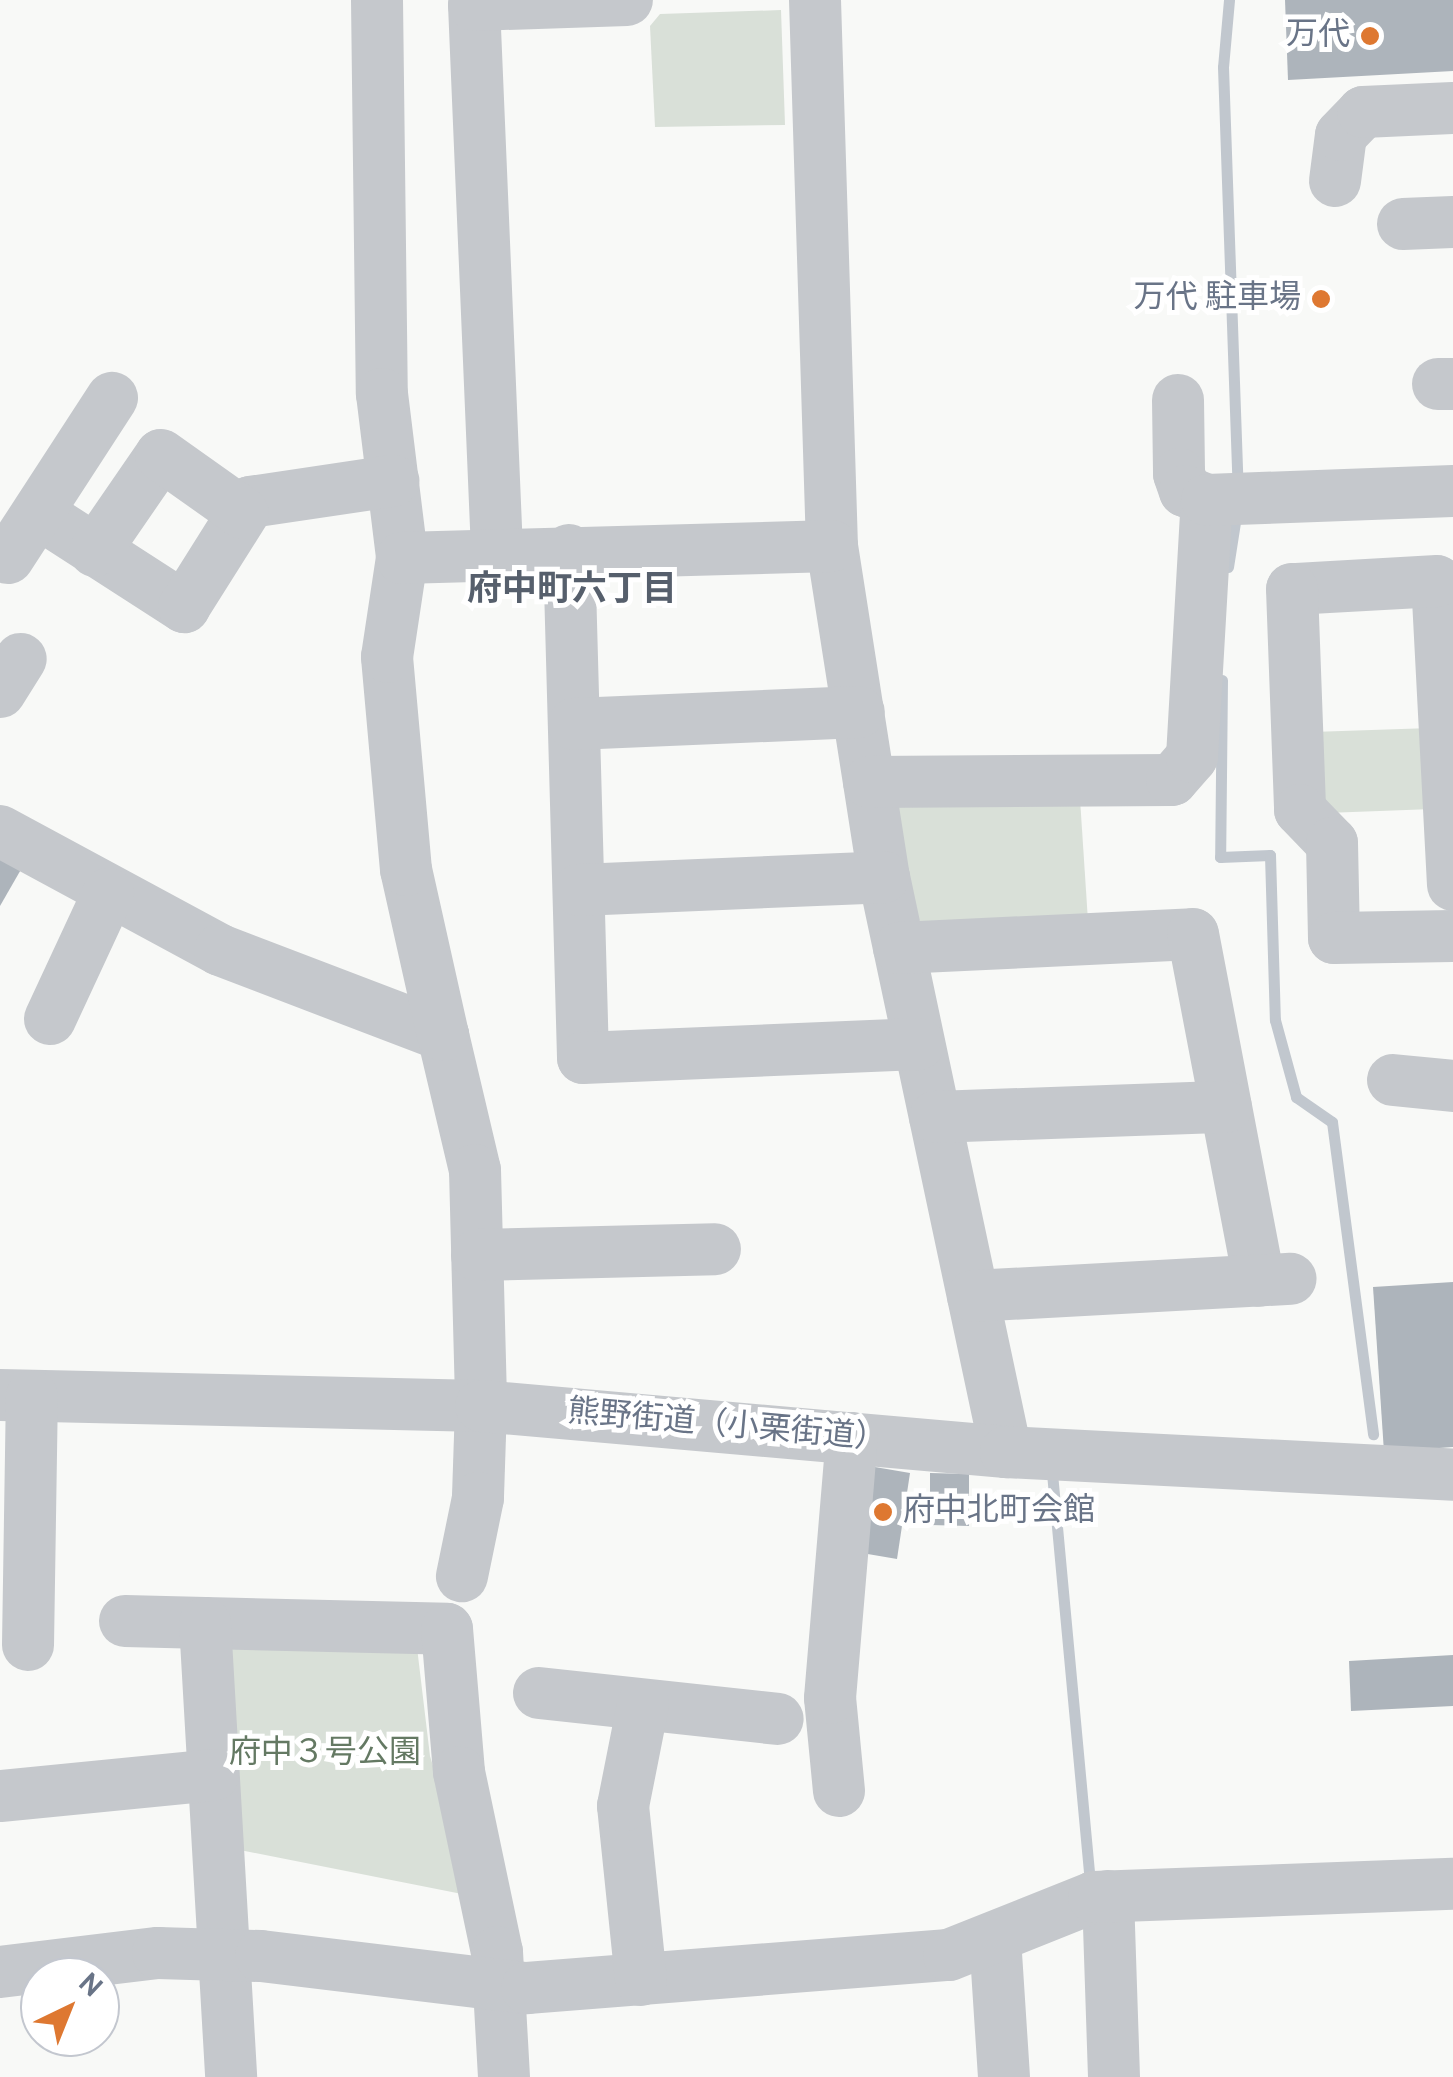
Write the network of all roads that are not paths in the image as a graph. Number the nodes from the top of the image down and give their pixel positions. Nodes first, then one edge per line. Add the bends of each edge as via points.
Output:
1 (377, 0) edge
2 (627, 0) edge
3 (815, 0) edge
4 (1453, 108) edge
5 (1336, 181) dead end
6 (112, 398) dead end
7 (1178, 400) dead end
8 (393, 481) junction
9 (1453, 490) edge
10 (1207, 500) junction
11 (243, 512) junction
12 (38, 513) junction
13 (832, 546) junction
14 (570, 550) junction
15 (95, 551) junction
16 (497, 551) junction
17 (8, 558) dead end
18 (402, 558) junction
19 (859, 712) junction
20 (574, 724) junction
21 (1449, 753) edge
22 (869, 782) junction
23 (0, 831) edge
24 (884, 877) junction
25 (1453, 886) edge
26 (579, 890) junction
27 (108, 894) junction
28 (1453, 936) edge
29 (899, 948) junction
30 (50, 1019) dead end
31 (443, 1034) junction
32 (920, 1044) junction
33 (1394, 1080) dead end
34 (1453, 1086) edge
35 (1226, 1107) junction
36 (935, 1118) junction
37 (715, 1249) dead end
38 (477, 1255) junction
39 (973, 1296) junction
40 (16, 1395) edge
41 (482, 1406) junction
42 (852, 1438) junction
43 (1006, 1452) junction
44 (1453, 1475) edge
45 (462, 1576) dead end
46 (126, 1622) dead end
47 (205, 1622) junction
48 (28, 1645) dead end
49 (539, 1693) dead end
50 (643, 1705) junction
51 (753, 1729) dead end
52 (213, 1775) junction
53 (839, 1792) dead end
54 (0, 1796) edge
55 (1453, 1884) edge
56 (1108, 1896) junction
57 (996, 1938) junction
58 (222, 1955) junction
59 (0, 1972) edge
60 (640, 1980) junction
61 (500, 1989) junction
62 (1126, 2052) edge
63 (231, 2077) edge
64 (504, 2077) edge
65 (1004, 2077) edge

1 - 8 street via 382,394
2 - 16 street via 474,5
3 - 13 street
4 - 5 street via 1363,112 1341,135
6 - 12 street
7 - 10 street via 1180,474 1185,491
8 - 11 street via 250,502
8 - 18 street
9 - 10 street
10 - 22 street via 1192,757 1172,780
11 - 15 street via 161,454
11 - 15 street via 184,608
12 - 15 street
12 - 17 street
13 - 14 street
13 - 19 street
14 - 16 street
14 - 20 street
16 - 18 street
18 - 31 street via 387,657 406,870
19 - 20 street
19 - 22 street
20 - 26 street
21 - 25 street
21 - 28 street via 1437,581 1292,588 1300,810 1332,844 1334,938
22 - 24 street
23 - 27 street
24 - 26 street
24 - 29 street
26 - 32 street via 584,1058
27 - 30 street
27 - 31 street via 220,950
29 - 32 street
29 - 35 street via 1193,934
31 - 38 street via 475,1170
32 - 36 street
33 - 34 street
35 - 36 street
35 - 39 street via 1277,1280
36 - 39 street
37 - 38 street via 649,1270
38 - 41 street
39 - 43 street
40 - 41 street, 熊野街道（小栗街道）
40 - 48 street via 47,1592
41 - 42 street, 熊野街道（小栗街道）
41 - 45 street via 478,1498
42 - 43 street, 熊野街道（小栗街道）
42 - 53 street via 830,1698
43 - 44 street, 熊野街道（小栗街道）
46 - 47 street
47 - 52 street
47 - 61 street via 447,1628 459,1772 489,1897
49 - 50 street
50 - 51 street
50 - 60 street via 611,1769 623,1806
52 - 54 street
52 - 58 street
55 - 56 street
56 - 57 street
56 - 62 street
57 - 60 street via 949,1955
57 - 65 street
58 - 59 street via 158,1952
58 - 61 street
58 - 63 street
60 - 61 street
61 - 64 street

